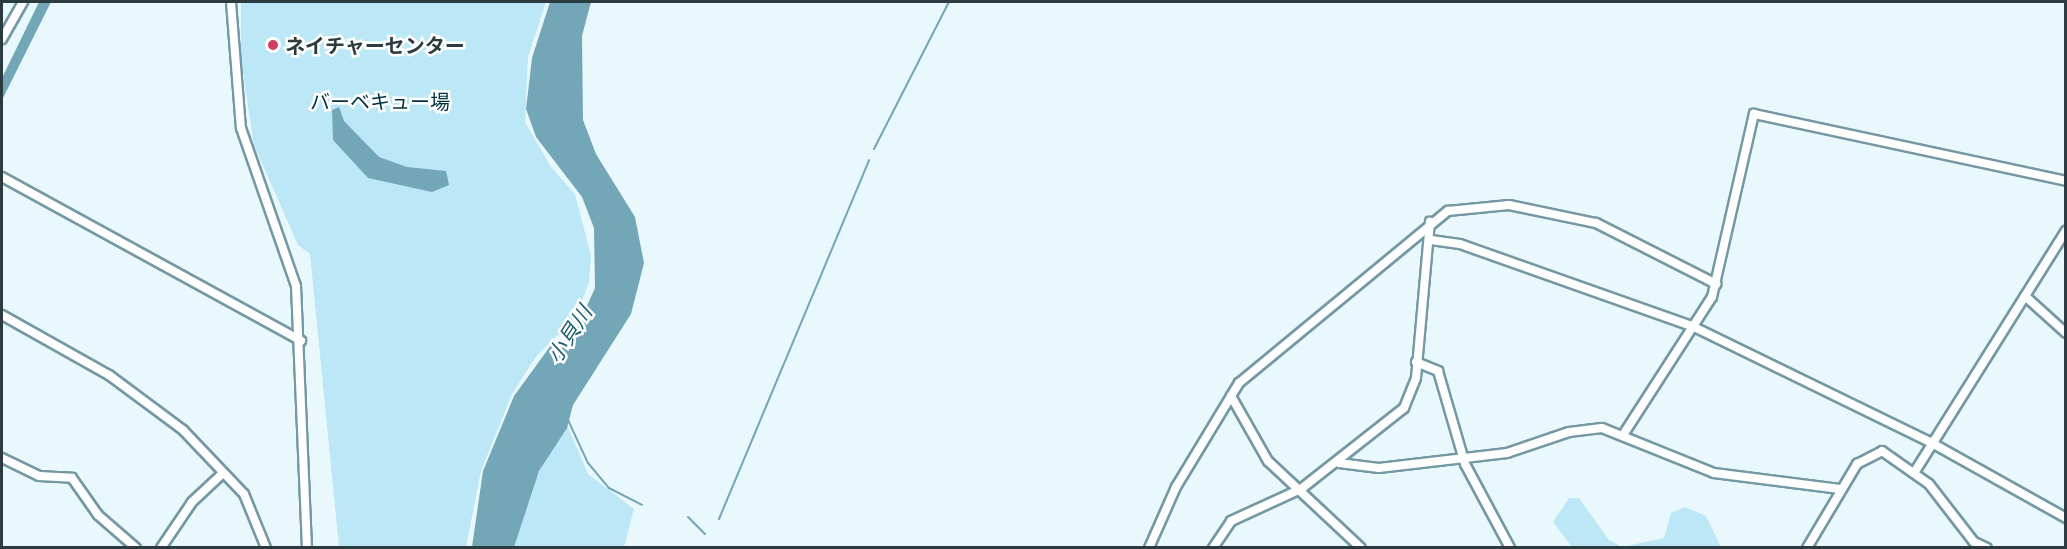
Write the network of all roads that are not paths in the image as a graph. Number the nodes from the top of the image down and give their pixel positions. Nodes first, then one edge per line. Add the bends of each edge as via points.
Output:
1 (23, 2) edge
2 (231, 2) edge
3 (2, 39) edge
4 (2, 177) edge
5 (2066, 181) edge
6 (1430, 222) junction
7 (2066, 231) edge
8 (1431, 240) junction
9 (1716, 284) junction
10 (2025, 296) junction
11 (2, 315) edge
12 (1692, 326) junction
13 (2066, 333) edge
14 (300, 341) junction
15 (1416, 362) junction
16 (1231, 396) junction
17 (1623, 435) junction
18 (1930, 442) junction
19 (2, 458) edge
20 (1464, 459) junction
21 (1339, 463) junction
22 (223, 473) junction
23 (1914, 473) junction
24 (1301, 489) junction
25 (1840, 489) junction
26 (2066, 518) edge
27 (136, 548) edge
28 (161, 548) edge
29 (266, 548) edge
30 (307, 548) edge
31 (1149, 548) edge
32 (1213, 548) edge
33 (1360, 548) edge
34 (1510, 548) edge
35 (1807, 548) edge
36 (1987, 548) edge

1 - 3 street
2 - 14 street via 241,128 292,267
4 - 14 street
5 - 9 street via 1754,114
6 - 8 street
6 - 9 street via 1455,208 1489,205 1590,222 1686,264
6 - 16 street via 1245,377
7 - 10 street
8 - 12 street via 1460,244
8 - 15 street
9 - 12 street
10 - 13 street
10 - 18 street
11 - 22 street via 109,375 183,430
12 - 17 street
12 - 18 street
14 - 30 street
15 - 20 street via 1438,371
15 - 21 street via 1404,408
16 - 24 street via 1254,429 1263,455
16 - 31 street via 1176,487
17 - 20 street via 1586,429 1516,452
17 - 25 street via 1714,473
18 - 23 street
18 - 26 street
19 - 27 street via 39,476 72,478 98,515
20 - 21 street via 1379,468
20 - 34 street
21 - 24 street
22 - 28 street via 192,502
22 - 29 street via 252,506
23 - 25 street via 1882,451 1857,464
23 - 36 street via 1941,497 1974,542
24 - 32 street via 1231,521
24 - 33 street
25 - 35 street

